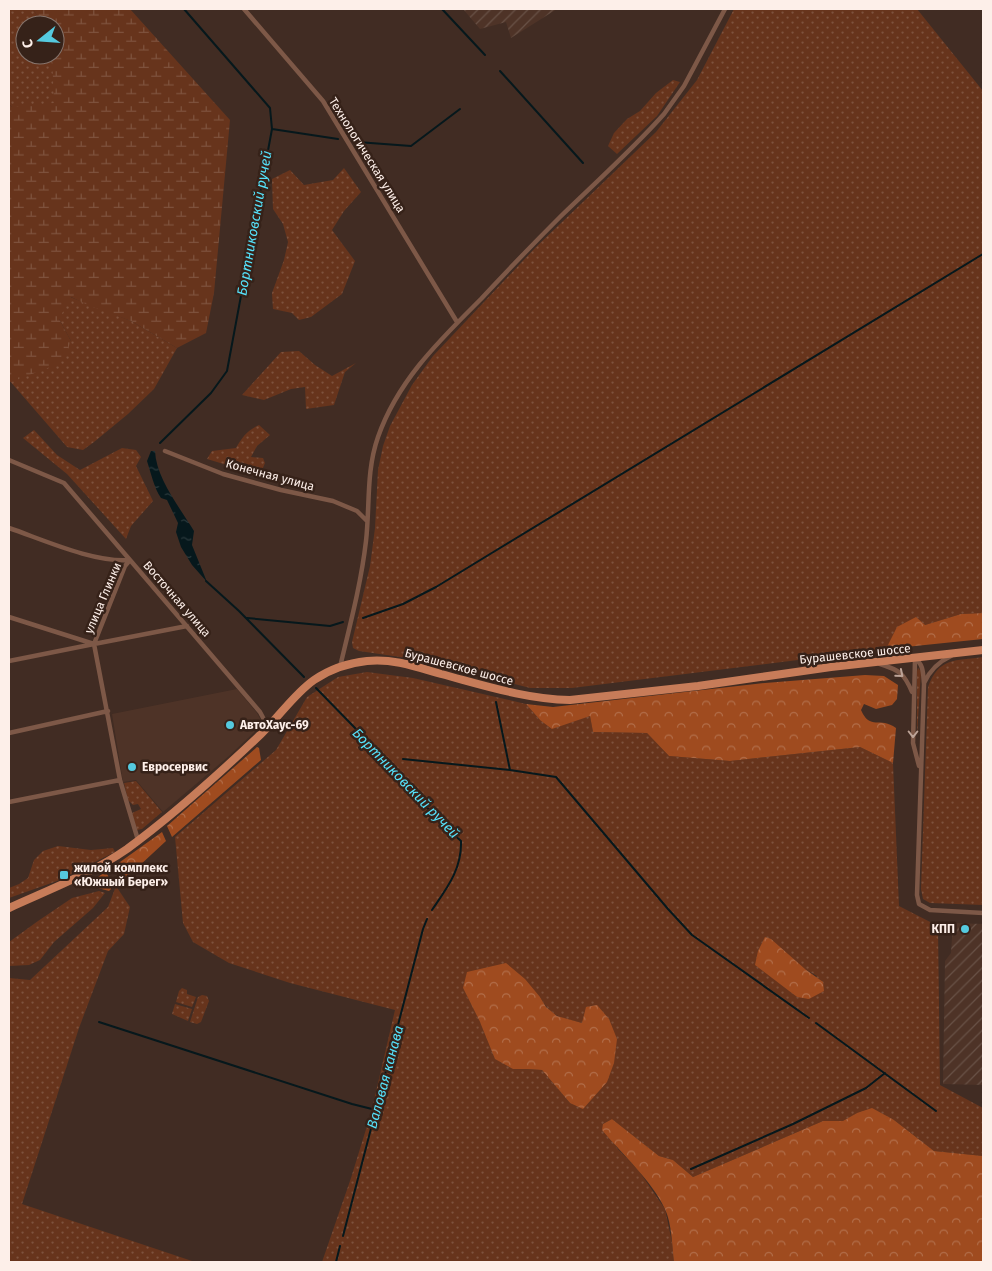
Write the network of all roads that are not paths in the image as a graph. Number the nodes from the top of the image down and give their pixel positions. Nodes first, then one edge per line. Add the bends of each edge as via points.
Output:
1 (244, 9) edge
2 (725, 9) edge
3 (457, 322) junction
4 (165, 451) dead end
5 (9, 460) edge
6 (367, 522) junction
7 (9, 528) edge
8 (130, 560) junction
9 (9, 616) edge
10 (187, 626) junction
11 (94, 644) junction
12 (983, 650) edge
13 (954, 654) junction
14 (915, 659) junction
15 (9, 661) edge
16 (878, 663) junction
17 (340, 667) junction
18 (924, 684) junction
19 (913, 695) junction
20 (108, 711) junction
21 (268, 727) junction
22 (9, 733) edge
23 (920, 772) junction
24 (120, 780) junction
25 (9, 802) edge
26 (138, 840) junction
27 (9, 908) edge
28 (983, 913) edge

1 - 3 street, Технологическая улица via 322,101
2 - 3 street via 684,86 664,114
3 - 6 street via 411,374 387,415 372,459
4 - 6 street, Конечная улица via 223,474 334,502 357,511
5 - 8 street via 64,483
6 - 17 street via 365,550
7 - 8 street, Восточная улица via 100,558
8 - 10 street, Восточная улица
8 - 11 street, улица Глинки
9 - 11 street
10 - 11 street, улица Глинки
10 - 21 street, Восточная улица via 260,712
11 - 15 street, улица Глинки
11 - 20 street
12 - 13 main road, Бурашевское шоссе
13 - 14 main road, Бурашевское шоссе
13 - 18 street via 929,672
14 - 16 main road, Бурашевское шоссе
14 - 18 street via 923,669
14 - 19 street
16 - 17 main road, Бурашевское шоссе via 570,700 520,694 392,662 366,661
16 -> 19 street via 901,673
17 - 21 main road, Бурашевское шоссе via 312,682
18 - 23 street
19 -> 23 street via 913,743
20 - 22 street
20 - 24 street
21 - 26 main road, Бурашевское шоссе
23 - 28 street via 919,904 930,910
24 - 25 street
24 - 26 street
26 - 27 main road, Бурашевское шоссе via 106,862

